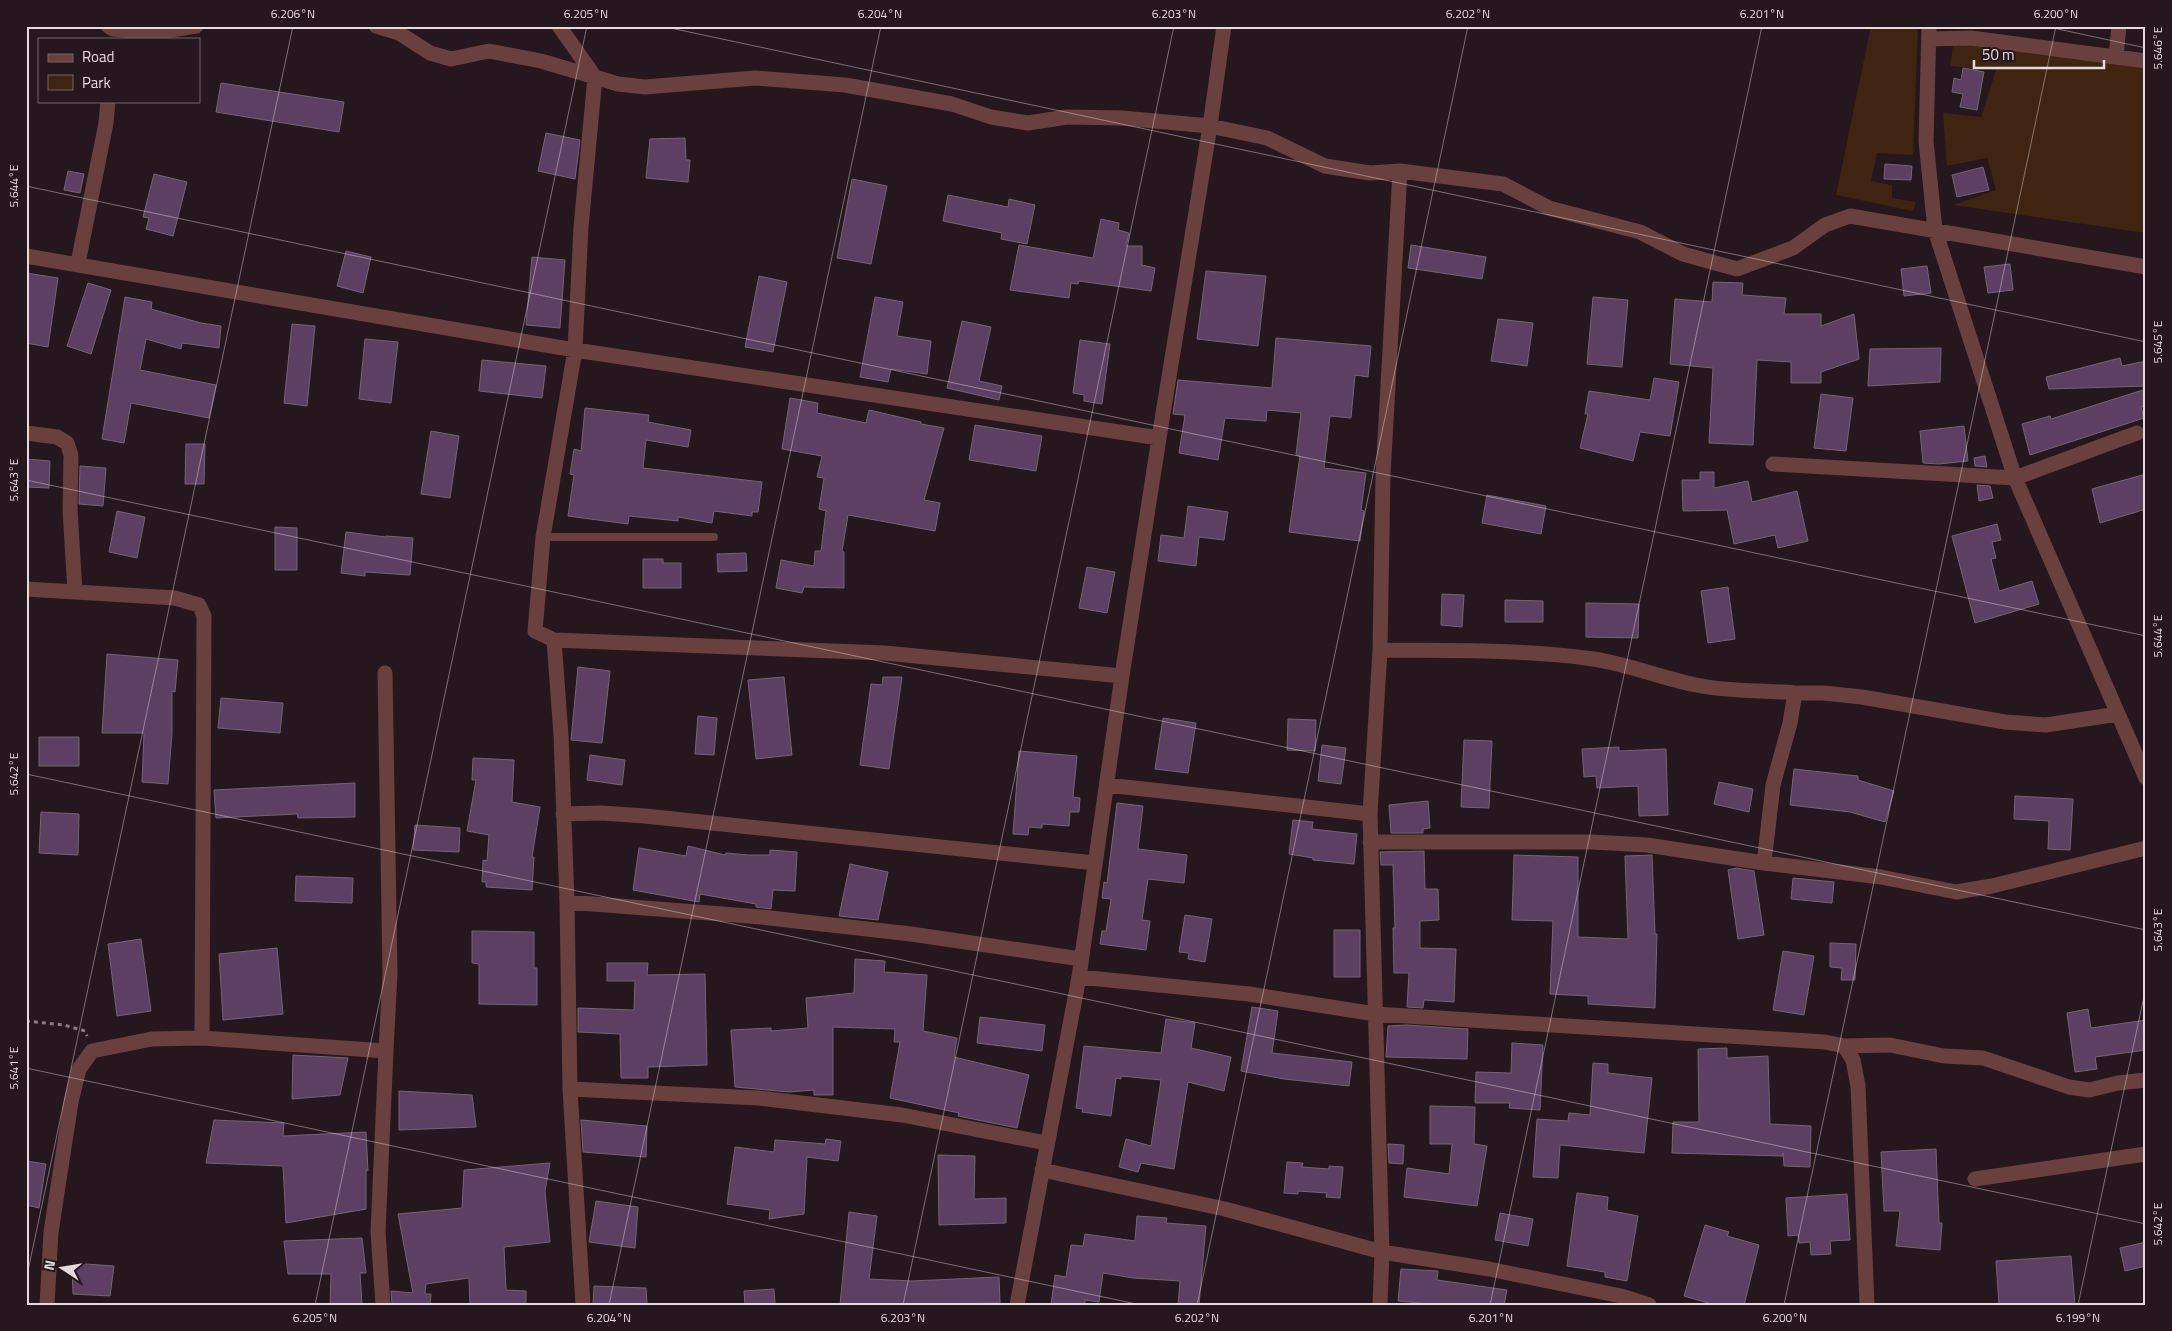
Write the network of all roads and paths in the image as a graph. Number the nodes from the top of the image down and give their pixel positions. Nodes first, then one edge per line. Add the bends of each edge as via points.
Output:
1 (196, 26) edge
2 (376, 26) edge
3 (559, 26) edge
4 (1224, 26) edge
5 (2119, 26) edge
6 (112, 30) edge
7 (1929, 33) edge
8 (2116, 57) junction
9 (2146, 61) edge
10 (595, 76) junction
11 (108, 102) edge
12 (1210, 126) junction
13 (1400, 171) junction
14 (1935, 230) junction
15 (26, 256) edge
16 (78, 263) junction
17 (2146, 267) edge
18 (576, 350) junction
19 (26, 433) edge
20 (2138, 433) dead end
21 (1159, 438) junction
22 (1773, 464) dead end
23 (2015, 478) junction
24 (543, 536) junction
25 (714, 537) dead end
26 (26, 589) edge
27 (76, 592) junction
28 (554, 640) junction
29 (1380, 650) junction
30 (385, 673) dead end
31 (1122, 676) junction
32 (1795, 693) junction
33 (2118, 714) junction
34 (2139, 747) edge
35 (2146, 778) edge
36 (1107, 785) junction
37 (563, 814) junction
38 (1370, 814) junction
39 (1370, 842) junction
40 (2146, 848) edge
41 (1095, 863) junction
42 (1764, 863) junction
43 (567, 902) junction
44 (1081, 959) junction
45 (1078, 977) junction
46 (1374, 1014) junction
47 (26, 1020) edge
48 (202, 1038) junction
49 (1844, 1046) junction
50 (92, 1051) junction
51 (386, 1051) junction
52 (2146, 1080) edge
53 (570, 1089) junction
54 (1046, 1144) junction
55 (2146, 1154) edge
56 (1042, 1170) junction
57 (1975, 1178) dead end
58 (1382, 1252) junction
59 (47, 1305) edge
60 (383, 1305) edge
61 (583, 1305) edge
62 (1017, 1305) edge
63 (1380, 1305) edge
64 (1649, 1305) edge
65 (1867, 1305) edge

1 - 6 street via 152,33
2 - 10 street via 399,33 430,53 451,59 489,51
3 - 10 street
4 - 12 street
5 - 8 street
7 - 8 street
7 - 14 street via 1926,141
8 - 9 street
10 - 12 street via 618,84 644,87 755,78 845,85 952,104 991,117 1028,123 1067,117
10 - 18 street via 581,227
11 - 16 street
12 - 13 street via 1267,138 1325,166 1370,173
12 - 21 street
13 - 14 street via 1503,184 1549,208 1640,232 1683,254 1737,268 1793,248 1825,225 1850,216
13 - 29 street via 1383,475
14 - 17 street
14 - 23 street
15 - 16 street
16 - 18 street
18 - 21 street
18 - 24 street
19 - 27 street via 57,437 67,442 71,455 70,509
20 - 23 street
21 - 31 street
22 - 23 street
23 - 33 street
24 - 25 lane
24 - 28 street via 535,631
26 - 27 street
27 - 48 street via 175,598 199,605 204,616
28 - 31 street via 885,653
28 - 37 street
29 - 32 street via 1534,654 1593,659 1696,685 1726,690
29 - 38 street
30 - 51 street via 390,972
31 - 36 street
32 - 33 street via 1862,697 2046,726
32 - 42 street via 1773,785
33 - 34 street
34 - 35 street
36 - 38 street
36 - 41 street
37 - 41 street via 644,816
37 - 43 street
38 - 39 street
39 - 42 street via 1592,842 1647,845
39 - 46 street
40 - 42 street via 1956,892 1881,878
41 - 44 street
43 - 44 street via 770,918 911,934
43 - 53 street
44 - 45 street
45 - 46 street via 1249,994
45 - 54 street
46 - 49 street via 1806,1040
46 - 58 street
47 - 50 path via 64,1025 85,1032
48 - 50 street via 152,1039
48 - 51 street
49 - 52 street via 1890,1045 1944,1056 1983,1058 2060,1085 2089,1090
49 - 65 street via 1853,1060 1858,1086
50 - 59 street via 79,1069 71,1102 52,1232
51 - 60 street via 378,1232
53 - 54 street via 758,1098 902,1115
53 - 61 street
54 - 56 street
55 - 57 street
56 - 58 street via 1225,1209
56 - 62 street
58 - 63 street
58 - 64 street via 1489,1269 1621,1296

